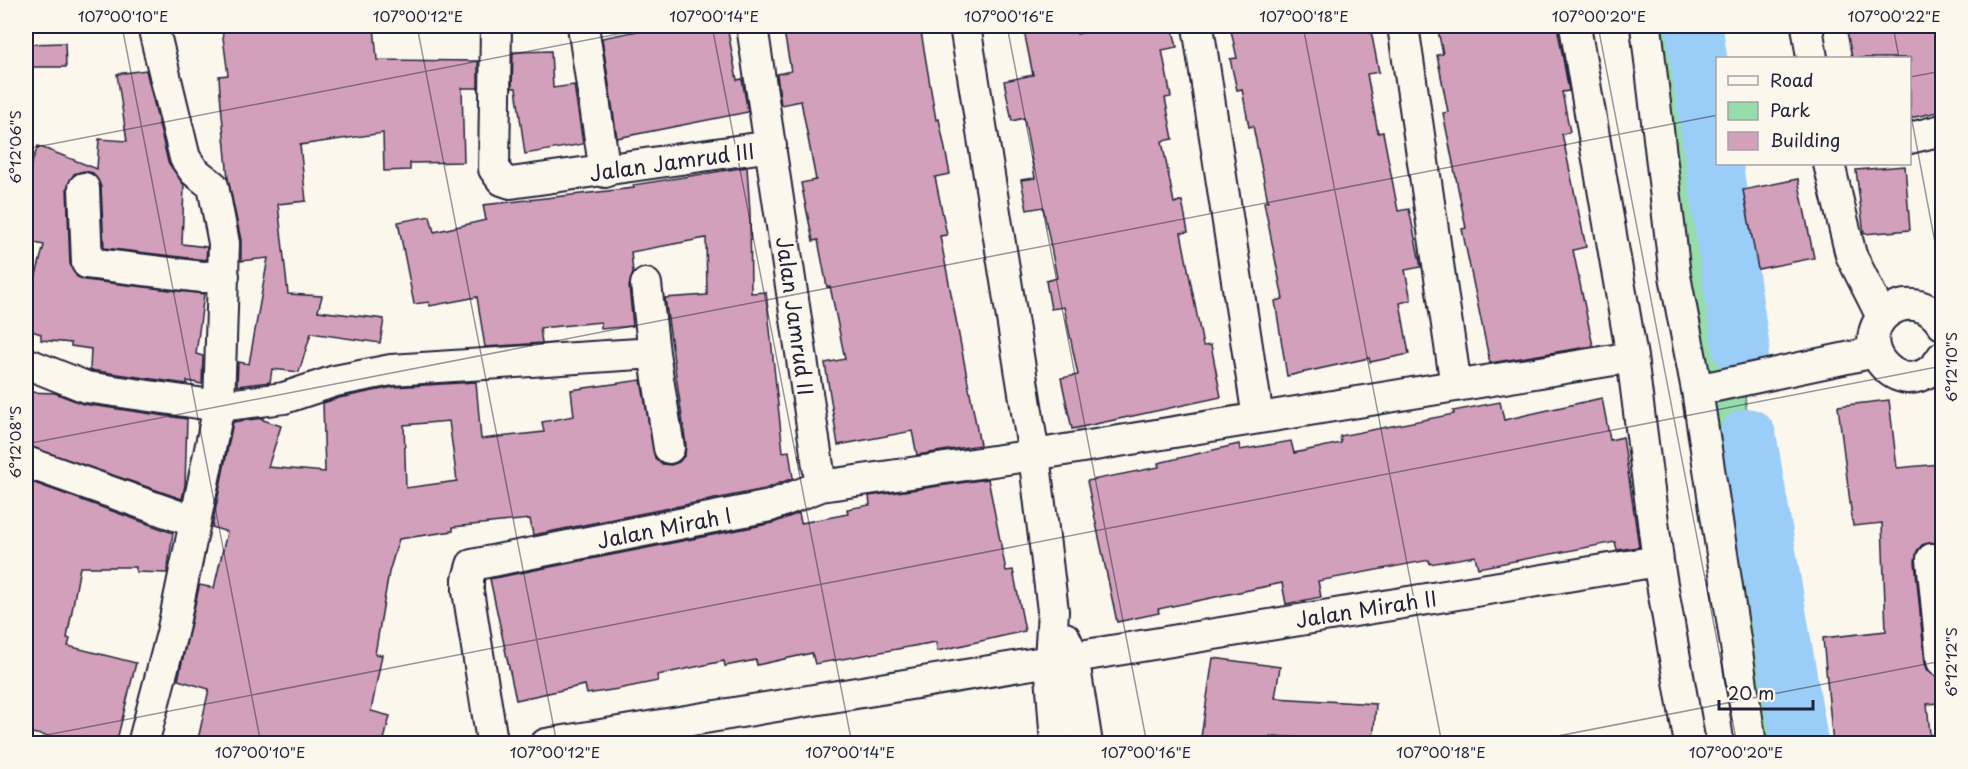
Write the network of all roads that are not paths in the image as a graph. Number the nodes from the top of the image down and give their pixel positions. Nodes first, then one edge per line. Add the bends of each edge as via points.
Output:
1 (153, 26) edge
2 (496, 26) edge
3 (583, 26) edge
4 (752, 26) edge
5 (965, 26) edge
6 (1198, 26) edge
7 (1404, 26) edge
8 (1575, 26) edge
9 (1646, 26) edge
10 (1807, 26) edge
11 (1812, 57) edge
12 (1942, 130) edge
13 (1911, 138) edge
14 (771, 146) junction
15 (1829, 165) edge
16 (605, 172) junction
17 (84, 188) dead end
18 (224, 276) junction
19 (646, 284) dead end
20 (1937, 313) edge
21 (1882, 317) junction
22 (1875, 352) junction
23 (654, 353) junction
24 (1632, 357) junction
25 (1942, 359) edge
26 (26, 363) edge
27 (1456, 386) junction
28 (1709, 387) junction
29 (219, 406) junction
30 (1258, 418) junction
31 (669, 448) dead end
32 (1034, 454) junction
33 (26, 462) edge
34 (821, 486) junction
35 (195, 522) junction
36 (1932, 559) dead end
37 (1658, 561) junction
38 (1940, 604) edge
39 (1061, 658) junction
40 (1942, 661) edge
41 (143, 744) edge
42 (495, 744) edge
43 (546, 744) edge
44 (1056, 744) edge
45 (1087, 744) edge
46 (1690, 744) edge
47 (1751, 744) edge

1 - 18 street via 185,158 213,186 218,203
2 - 16 street, Jalan Jamrud III via 494,169 502,180 511,183
3 - 16 street
4 - 14 street, Jalan Jamrud III
5 - 32 street
6 - 30 street
7 - 27 street
8 - 24 street
9 - 28 street via 1675,276
10 - 11 street
12 - 13 street
14 - 16 street, Jalan Jamrud III
14 - 34 street, Jalan Jamrud II
15 - 21 street via 1851,255
17 - 18 street via 87,263 202,277
18 - 29 street
19 - 23 street
20 - 21 street via 1903,305
21 - 22 street via 1876,327
22 - 25 street via 1889,371 1911,378 1923,375
22 - 28 street
23 - 29 street via 391,370 335,381 284,398
23 - 31 street
24 - 27 street, Jalan Mirah I
24 - 37 street
26 - 29 street via 86,387
27 - 30 street, Jalan Mirah I
28 - 47 street
29 - 35 street
30 - 32 street, Jalan Mirah I
32 - 34 street, Jalan Mirah I
32 - 39 street
33 - 35 street
34 - 42 street, Jalan Mirah I via 770,506 472,565 468,591
35 - 41 street
36 - 38 street
37 - 39 street, Jalan Mirah II
37 - 46 street
38 - 40 street
39 - 43 street
39 - 44 street
39 - 45 street

